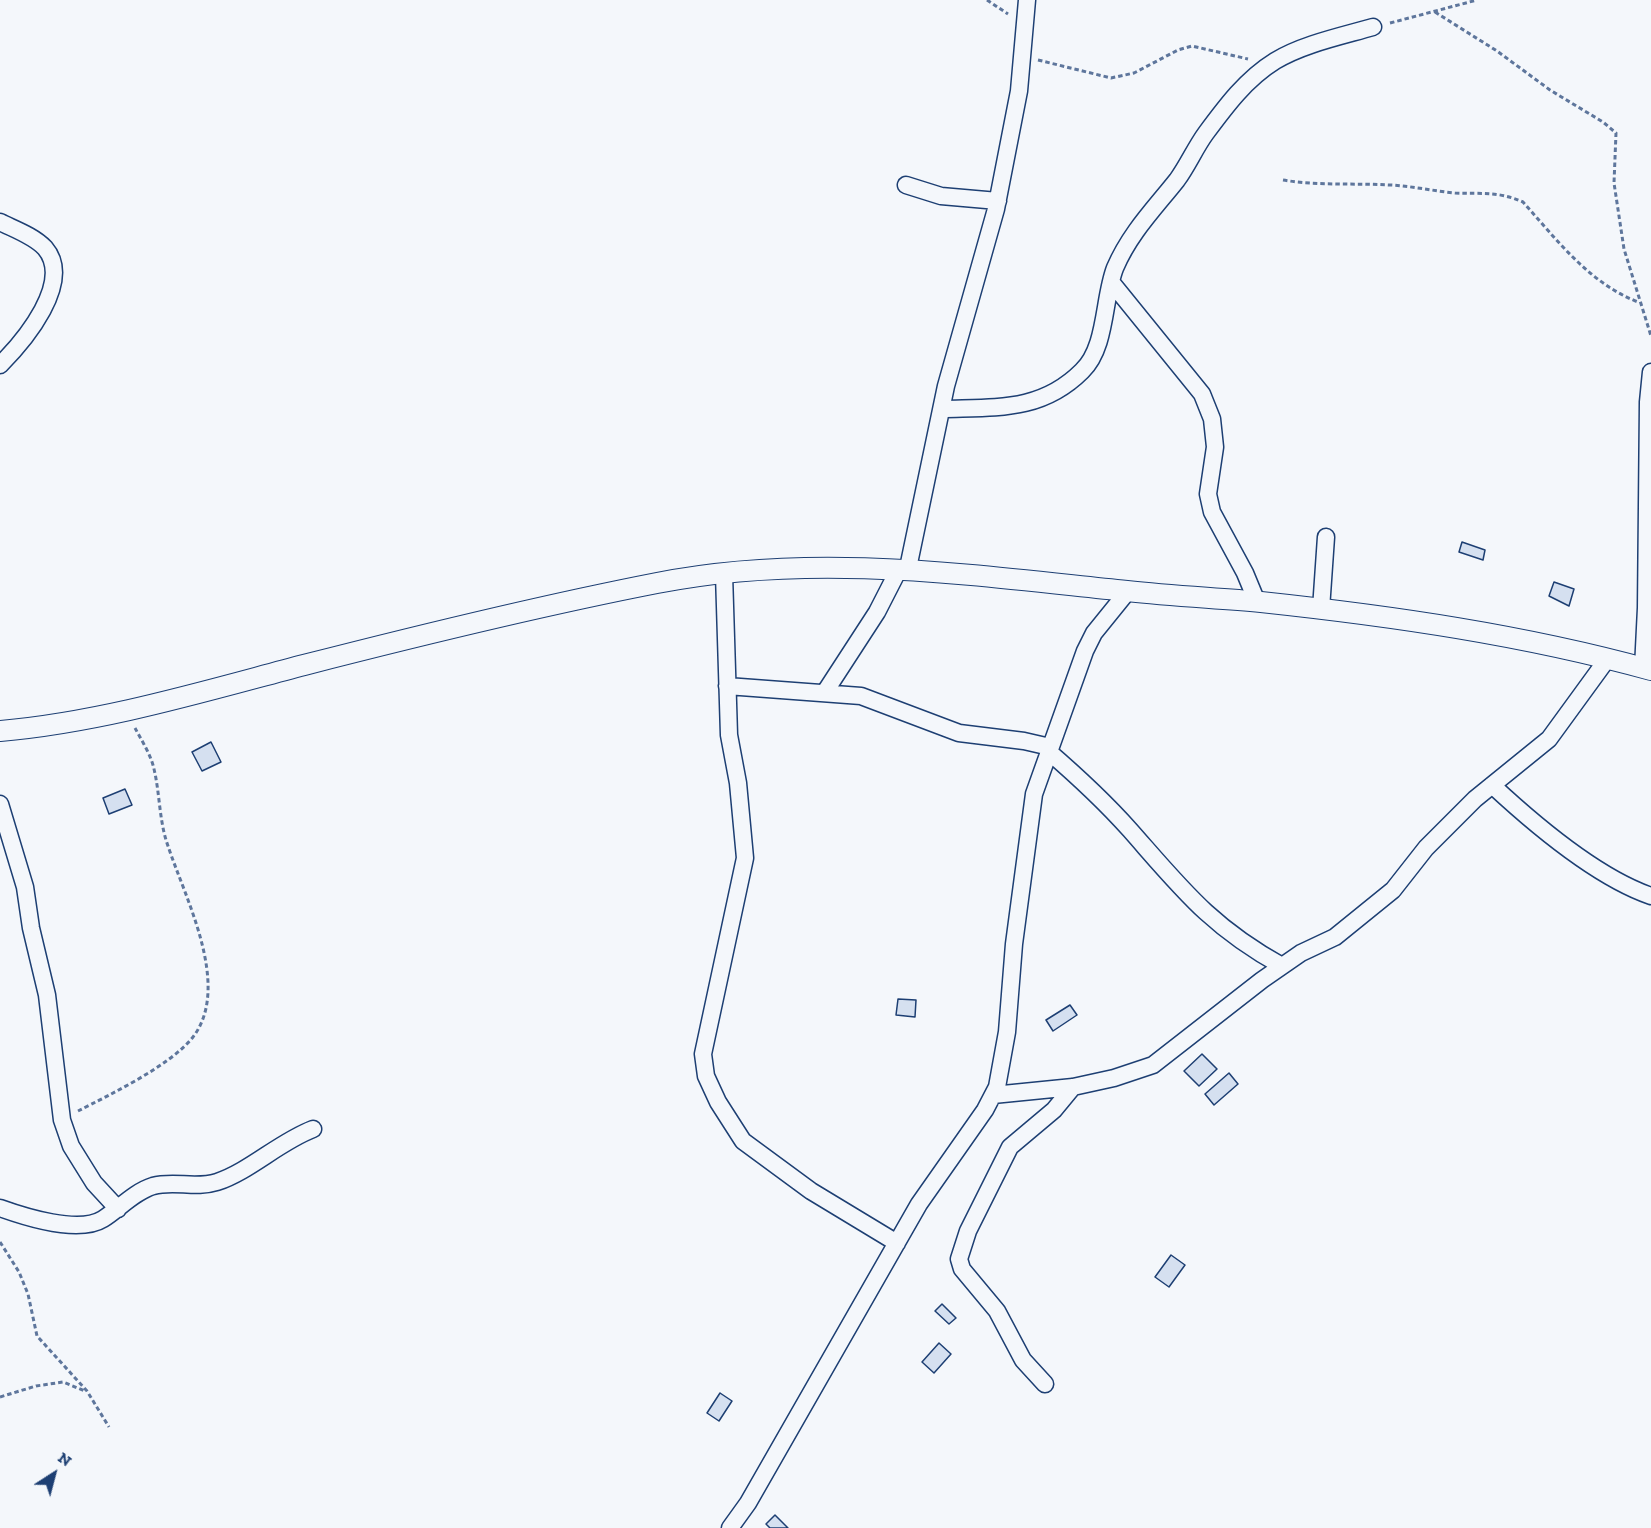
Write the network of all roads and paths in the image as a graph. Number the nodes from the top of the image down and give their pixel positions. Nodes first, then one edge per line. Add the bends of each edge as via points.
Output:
1 (987, 0) edge
2 (1028, 0) edge
3 (1478, 0) edge
4 (1435, 12) junction
5 (1025, 22) junction
6 (1373, 27) joint
7 (1023, 46) junction
8 (1269, 66) junction
9 (1283, 180) dead end
10 (906, 185) dead end
11 (998, 201) junction
12 (0, 222) edge
13 (1112, 283) junction
14 (1639, 303) junction
15 (1651, 336) edge
16 (0, 365) edge
17 (1651, 372) edge
18 (942, 409) junction
19 (1326, 537) dead end
20 (904, 568) junction
21 (724, 574) junction
22 (1128, 591) junction
23 (1257, 602) junction
24 (1321, 609) junction
25 (1608, 658) junction
26 (1647, 669) edge
27 (727, 686) junction
28 (825, 692) junction
29 (128, 710) junction
30 (0, 731) edge
31 (1049, 749) junction
32 (1492, 785) junction
33 (0, 804) edge
34 (1651, 896) edge
35 (1282, 966) junction
36 (1073, 1087) junction
37 (993, 1095) junction
38 (62, 1120) junction
39 (313, 1129) dead end
40 (0, 1208) edge
41 (118, 1209) junction
42 (0, 1242) edge
43 (897, 1243) junction
44 (1045, 1384) dead end
45 (87, 1391) junction
46 (0, 1397) edge
47 (109, 1427) dead end
48 (730, 1528) edge

1 - 5 path
2 - 5 street
3 - 4 path
4 - 6 path
4 - 14 path via 1616,133 1614,183 1624,249
5 - 7 street
6 - 8 street via 1310,47
7 - 8 path via 1039,61 1111,78 1134,74 1192,46
7 - 11 street via 1019,91
8 - 13 street via 1243,86 1204,136 1179,177 1134,232
9 - 14 path via 1393,185 1456,193 1493,192 1512,197 1523,202 1586,270 1617,294
10 - 11 street via 941,196
11 - 18 street
12 - 16 street via 46,249 54,279 53,289 30,330
13 - 18 street via 1099,340 1084,369 1062,388 1029,404
13 - 23 street via 1202,394 1212,419 1215,447 1208,494 1212,512
14 - 15 path
17 - 26 street
18 - 20 street
19 - 24 street
20 - 21 street via 791,567
20 - 22 street
20 - 28 street
21 - 27 street
21 - 29 street via 661,582 377,646
22 - 23 street
22 - 31 street via 1094,633 1085,651
23 - 24 street
24 - 25 street via 1461,629
25 - 26 street
25 - 32 street via 1549,739
27 - 28 street
27 - 43 street via 729,735 745,858 703,1054 706,1076 743,1141 811,1191
28 - 31 street via 861,696 959,733 1024,741
29 - 30 street
29 - 38 path via 152,764 167,843 203,943 208,996 203,1018 192,1038 175,1053 127,1086
31 - 35 street via 1103,802 1198,908 1230,934
31 - 37 street via 1034,794 1007,1032
32 - 34 street via 1516,808 1603,873
32 - 35 street via 1426,848 1393,890 1335,937
33 - 38 street via 25,887 30,928 47,994
35 - 36 street via 1153,1065
36 - 37 street
36 - 44 street via 1054,1110 1010,1147 968,1231 959,1259 962,1269 1007,1326 1023,1360
37 - 43 street
38 - 41 street via 70,1146 94,1183
39 - 41 street via 292,1137 218,1182 153,1186
40 - 41 street via 26,1218 85,1225
42 - 45 path via 28,1294 37,1336
43 - 48 street
45 - 46 path via 63,1382
45 - 47 path

